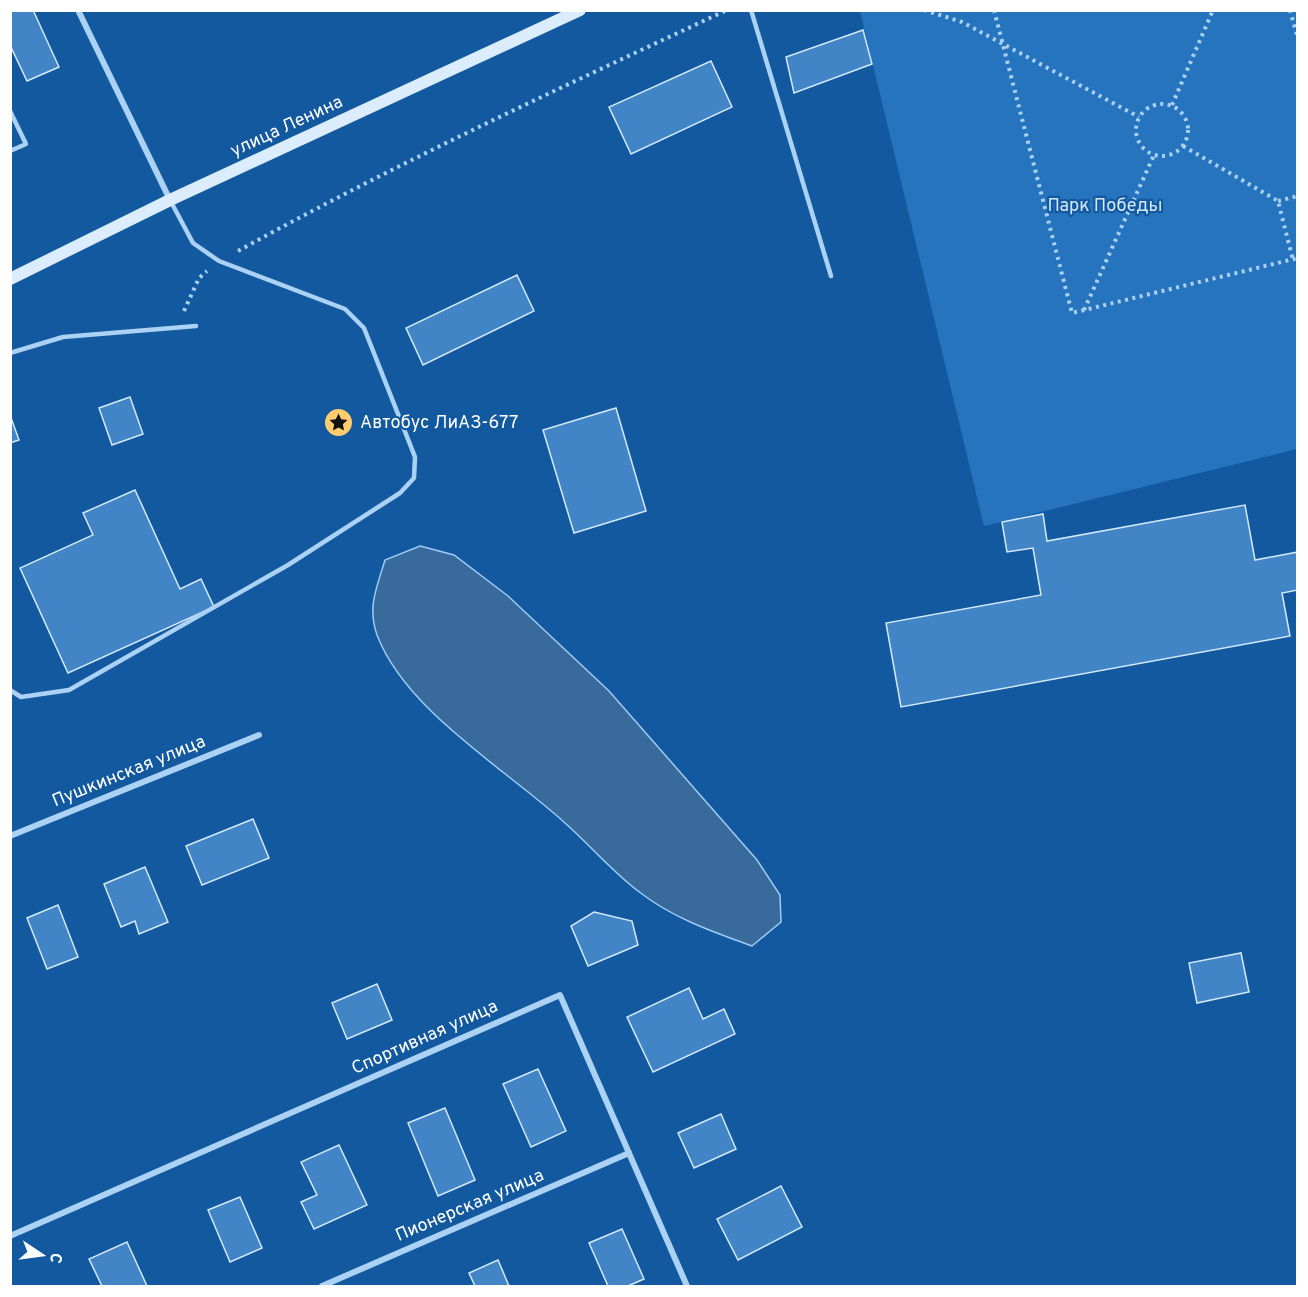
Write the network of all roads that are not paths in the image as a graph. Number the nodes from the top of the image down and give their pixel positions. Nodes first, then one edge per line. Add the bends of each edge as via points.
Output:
1 (78, 10) edge
2 (580, 10) edge
3 (751, 10) edge
4 (10, 111) edge
5 (10, 151) edge
6 (170, 200) junction
7 (831, 276) dead end
8 (10, 279) edge
9 (196, 326) dead end
10 (10, 353) edge
11 (10, 690) edge
12 (259, 735) dead end
13 (10, 836) edge
14 (629, 1153) junction
15 (10, 1236) edge
16 (322, 1287) edge
17 (687, 1287) edge

1 - 6 street
2 - 6 main road, улица Ленина
3 - 7 lane
4 - 5 lane via 26,144
6 - 8 main road, улица Ленина
6 - 11 lane via 193,243 219,261 345,309 364,328 415,458 414,478 400,493 288,565 69,690 21,697
9 - 10 lane via 63,336
12 - 13 street, Пушкинская улица
14 - 15 street, Спортивная улица via 560,995
14 - 16 street, Пионерская улица
14 - 17 street, Спортивная улица

